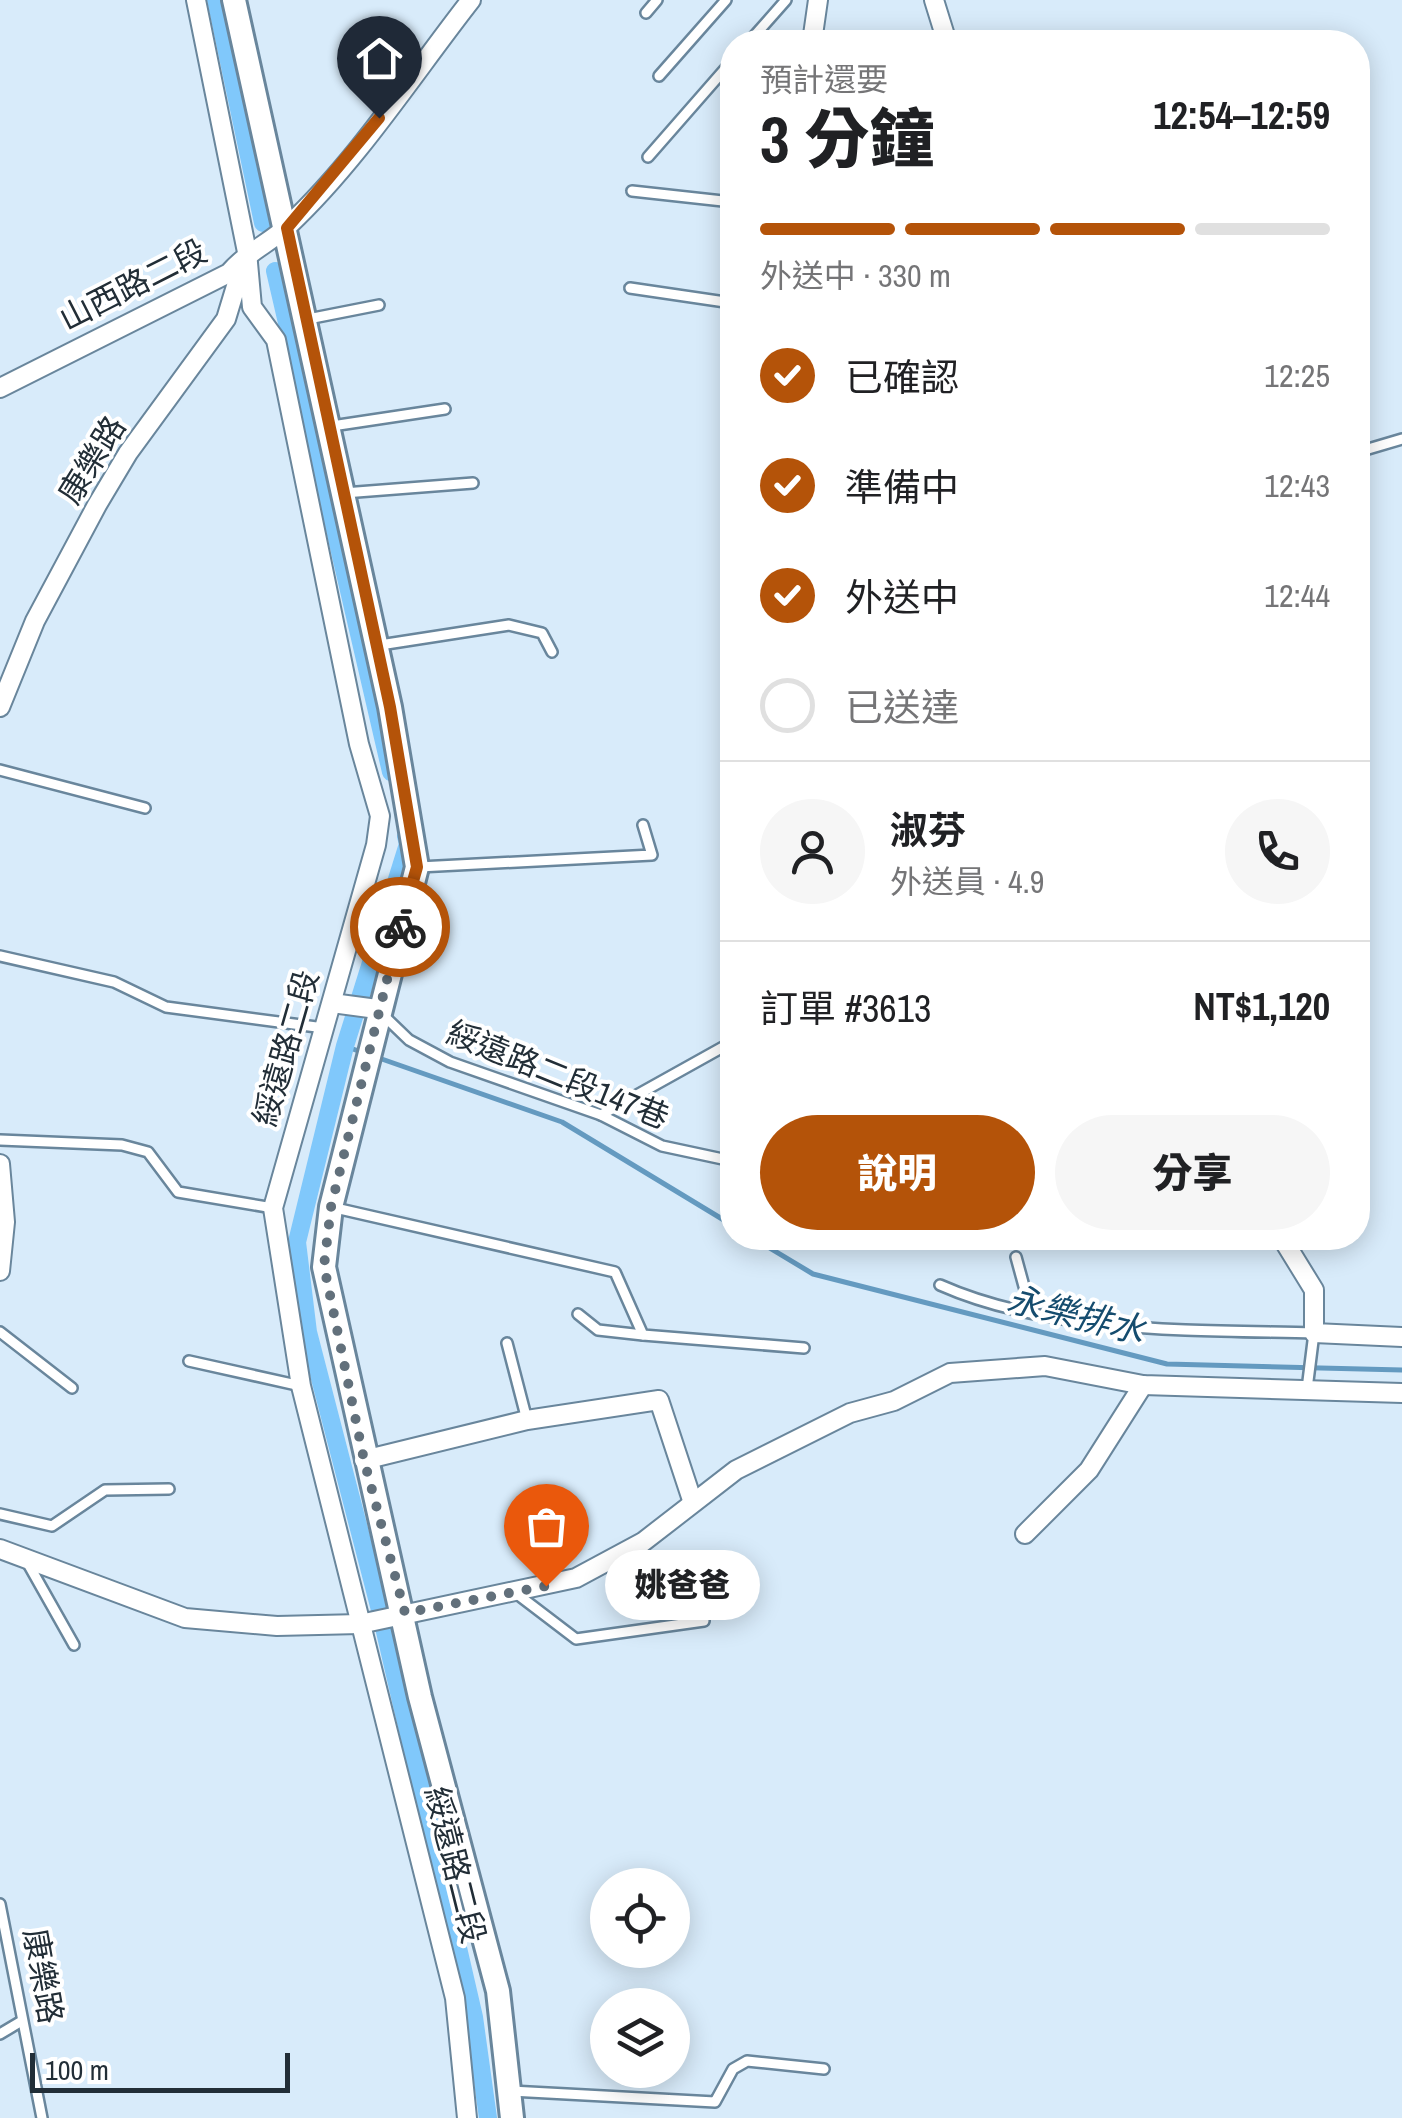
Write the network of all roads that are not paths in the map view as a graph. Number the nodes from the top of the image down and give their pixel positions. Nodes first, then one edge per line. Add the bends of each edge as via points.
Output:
1 (196, 0) edge
2 (234, 0) edge
3 (471, 0) edge
4 (658, 0) edge
5 (726, 0) edge
6 (786, 0) edge
7 (818, 0) edge
8 (934, 0) edge
9 (646, 13) dead end
10 (760, 30) edge
11 (814, 30) edge
12 (944, 30) edge
13 (720, 75) edge
14 (659, 76) dead end
15 (648, 157) dead end
16 (632, 191) dead end
17 (720, 201) edge
18 (287, 228) junction
19 (247, 252) junction
20 (630, 288) dead end
21 (720, 300) edge
22 (378, 305) dead end
23 (305, 319) junction
24 (0, 388) edge
25 (445, 409) dead end
26 (329, 427) junction
27 (1402, 439) edge
28 (1370, 448) edge
29 (473, 483) dead end
30 (344, 493) junction
31 (377, 646) junction
32 (552, 652) dead end
33 (0, 707) edge
34 (0, 770) edge
35 (145, 808) dead end
36 (643, 825) dead end
37 (417, 867) junction
38 (0, 956) edge
39 (332, 1003) junction
40 (376, 1017) junction
41 (324, 1028) junction
42 (720, 1049) edge
43 (600, 1115) junction
44 (0, 1140) edge
45 (720, 1158) edge
46 (0, 1164) edge
47 (331, 1207) junction
48 (273, 1208) junction
49 (1289, 1250) edge
50 (1016, 1257) dead end
51 (0, 1270) edge
52 (940, 1285) dead end
53 (1031, 1312) junction
54 (578, 1314) dead end
55 (0, 1332) edge
56 (1314, 1333) junction
57 (644, 1335) junction
58 (1402, 1337) edge
59 (507, 1343) dead end
60 (804, 1348) dead end
61 (189, 1361) dead end
62 (1309, 1381) junction
63 (1143, 1385) junction
64 (301, 1386) junction
65 (72, 1388) dead end
66 (1402, 1393) edge
67 (528, 1420) junction
68 (364, 1460) junction
69 (170, 1490) dead end
70 (692, 1500) junction
71 (0, 1514) edge
72 (1025, 1534) dead end
73 (0, 1549) edge
74 (22, 1553) junction
75 (517, 1594) junction
76 (405, 1613) junction
77 (365, 1622) junction
78 (704, 1622) dead end
79 (74, 1645) dead end
80 (0, 1904) edge
81 (20, 2022) junction
82 (0, 2034) edge
83 (824, 2069) dead end
84 (511, 2090) junction
85 (42, 2118) edge
86 (467, 2118) edge
87 (512, 2118) edge

1 - 19 street, 綏遠路二段
2 - 18 street, 綏遠路二段
3 - 18 street, 山西路二段
4 - 9 lane
5 - 14 lane
6 - 10 lane
7 - 11 street
8 - 12 street
13 - 15 lane
16 - 17 lane
18 - 19 street, 山西路二段
18 - 23 street, 綏遠路二段
19 - 24 street, 山西路二段 via 229,273
19 - 33 street, 康樂路 via 226,318 97,505 35,621
19 - 39 street, 綏遠路二段 via 252,307 276,340 359,744 380,816
20 - 21 lane
22 - 23 lane
23 - 26 street, 綏遠路二段
25 - 26 lane
26 - 30 street, 綏遠路二段
27 - 28 lane
29 - 30 lane
30 - 31 street, 綏遠路二段
31 - 32 lane via 509,626 542,633
31 - 37 street, 綏遠路二段
34 - 35 lane
36 - 37 lane via 652,855
37 - 40 street, 綏遠路二段
38 - 41 lane via 114,982 166,1007
39 - 40 street
39 - 41 street, 綏遠路二段
40 - 43 lane, 綏遠路二段147巷 via 450,1062
40 - 47 street, 綏遠路二段
41 - 48 street, 綏遠路二段
42 - 43 lane
43 - 45 lane, 綏遠路二段147巷 via 662,1146
44 - 48 lane via 122,1145 148,1152 178,1192
46 - 51 street
47 - 57 lane via 615,1272
47 - 68 street, 綏遠路二段 via 324,1266
48 - 64 street, 綏遠路二段
49 - 56 street via 1314,1290
50 - 53 lane
52 - 53 lane via 985,1305
53 - 56 lane via 1173,1329
54 - 57 lane via 598,1330
55 - 65 lane
56 - 58 street
56 - 62 lane
57 - 60 lane
59 - 67 lane
61 - 64 lane
62 - 63 street
62 - 66 street
63 - 70 street via 1045,1366 950,1373 814,1430
63 - 72 street via 1089,1470
64 - 77 street, 綏遠路二段
67 - 68 street
67 - 70 street via 659,1400
68 - 76 street, 綏遠路二段
69 - 71 lane via 105,1490 52,1526
70 - 75 street via 644,1542 576,1578
73 - 74 street
74 - 77 street via 185,1618 277,1626
74 - 79 lane
75 - 76 street
75 - 78 lane via 576,1640
76 - 77 street
76 - 84 street, 綏遠路二段 via 420,1697 494,1973
77 - 86 street, 綏遠路二段 via 456,1998
80 - 81 lane, 康樂路
81 - 82 lane
81 - 85 lane, 康樂路
83 - 84 lane via 747,2061 734,2069 715,2102
84 - 87 street, 綏遠路二段

